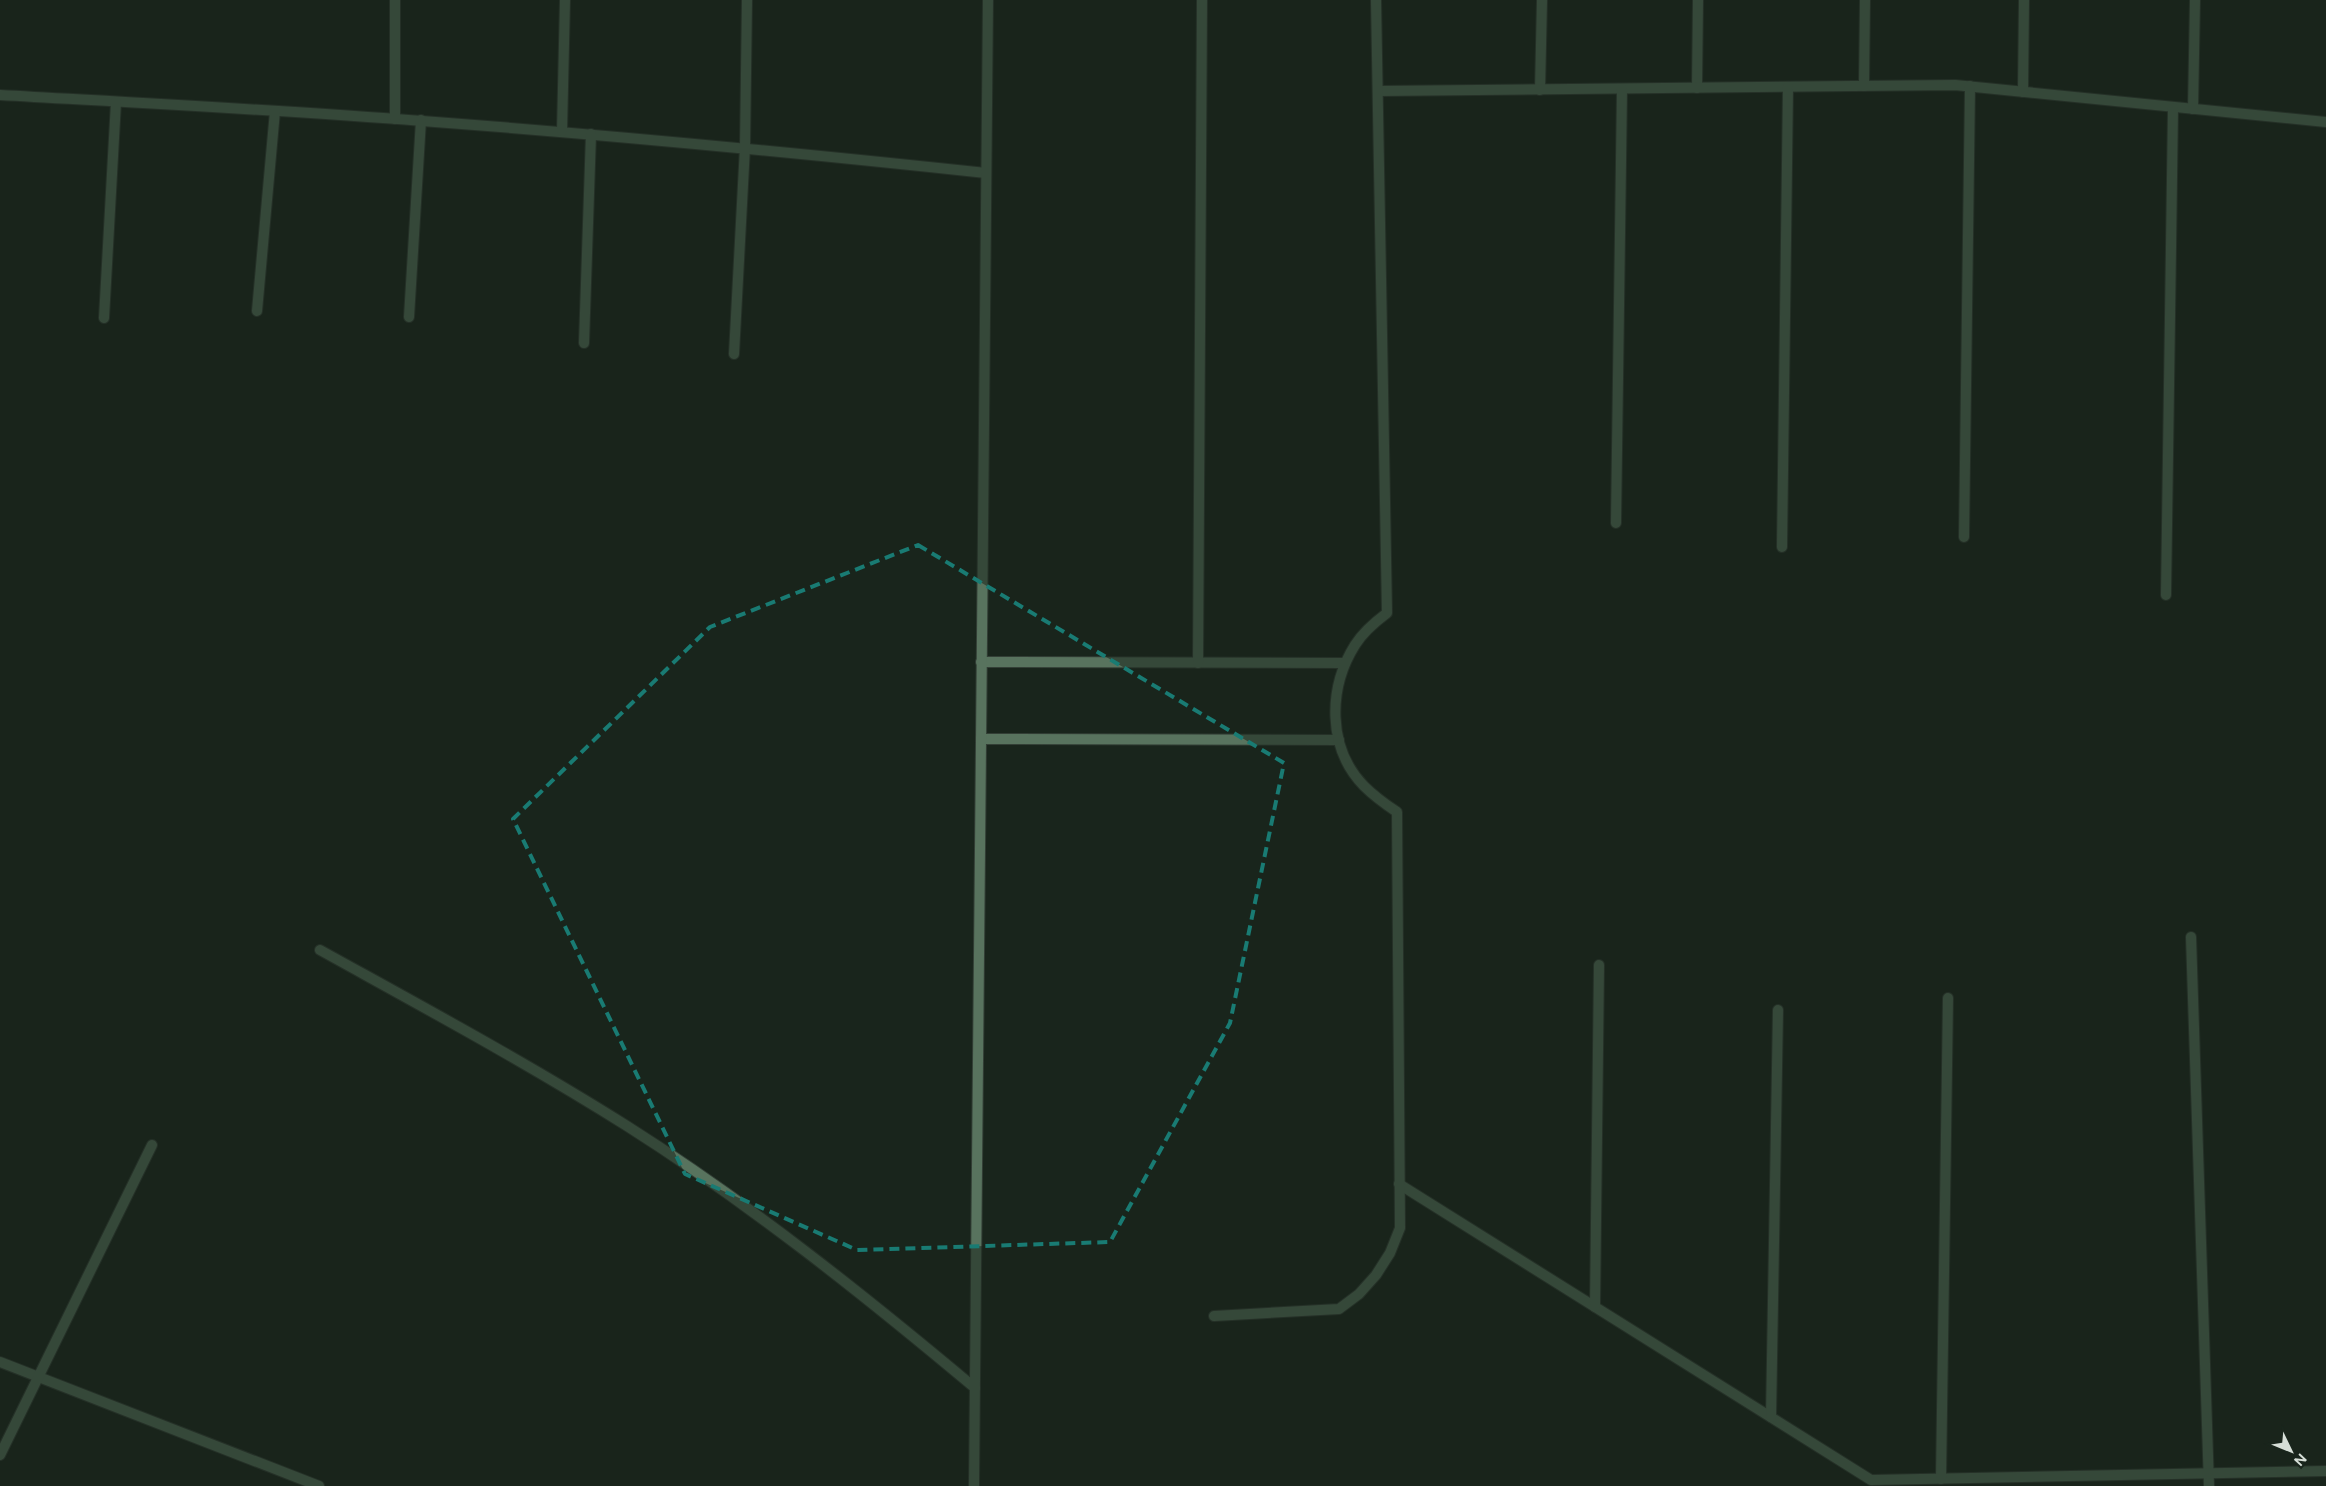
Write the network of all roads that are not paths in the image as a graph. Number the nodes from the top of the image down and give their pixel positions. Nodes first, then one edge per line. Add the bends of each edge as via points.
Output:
1 (395, 0) edge
2 (566, 0) edge
3 (748, 0) edge
4 (988, 0) edge
5 (1202, 0) edge
6 (1376, 0) edge
7 (1542, 0) edge
8 (1698, 0) edge
9 (1865, 0) edge
10 (2024, 0) edge
11 (2194, 0) edge
12 (1864, 86) junction
13 (1970, 86) junction
14 (1788, 87) junction
15 (1697, 88) junction
16 (1622, 89) junction
17 (1540, 90) junction
18 (1378, 91) junction
19 (2023, 92) junction
20 (0, 95) edge
21 (116, 102) junction
22 (2173, 108) junction
23 (2193, 109) junction
24 (275, 111) junction
25 (395, 119) junction
26 (420, 120) junction
27 (2326, 122) edge
28 (562, 131) junction
29 (592, 134) junction
30 (745, 147) junction
31 (986, 173) junction
32 (256, 311) dead end
33 (409, 317) dead end
34 (104, 318) dead end
35 (584, 343) dead end
36 (734, 354) dead end
37 (1616, 523) dead end
38 (1964, 537) dead end
39 (1782, 547) dead end
40 (2166, 595) dead end
41 (981, 662) junction
42 (1198, 663) junction
43 (1345, 663) junction
44 (981, 739) junction
45 (1339, 740) junction
46 (2191, 937) dead end
47 (320, 950) dead end
48 (1599, 965) dead end
49 (1948, 998) dead end
50 (1778, 1010) dead end
51 (152, 1144) dead end
52 (1399, 1184) junction
53 (1595, 1307) junction
54 (1214, 1316) dead end
55 (0, 1362) edge
56 (38, 1377) junction
57 (975, 1388) junction
58 (1771, 1417) junction
59 (0, 1455) edge
60 (2326, 1471) edge
61 (2208, 1473) junction
62 (1941, 1479) junction
63 (1922, 1482) edge
64 (319, 1486) edge
65 (974, 1486) edge
66 (2209, 1486) edge

1 - 25 street
2 - 28 street
3 - 30 street
4 - 31 street
5 - 42 street
6 - 18 street
7 - 17 street
8 - 15 street
9 - 12 street
10 - 19 street
11 - 23 street
12 - 13 street
12 - 14 street
13 - 19 street
13 - 38 street
14 - 15 street
14 - 39 street
15 - 16 street
16 - 17 street
16 - 37 street
17 - 18 street
18 - 43 street via 1387,613 1369,627
19 - 22 street
20 - 21 street
21 - 24 street
21 - 34 street
22 - 23 street
22 - 40 street
23 - 27 street
24 - 25 street
24 - 32 street
25 - 26 street
26 - 28 street
26 - 33 street
28 - 29 street
29 - 30 street
29 - 35 street
30 - 31 street
30 - 36 street
31 - 41 street
41 - 42 street
41 - 44 street
42 - 43 street
43 - 45 street via 1337,684 1334,706
44 - 45 street
44 - 57 street
45 - 52 street via 1350,768 1363,785 1397,812
46 - 61 street
47 - 57 street via 523,1063 730,1195 813,1257
48 - 53 street
49 - 62 street
50 - 58 street
51 - 56 street
52 - 53 street
52 - 54 street via 1400,1228 1390,1252 1376,1275 1339,1309
53 - 58 street
55 - 56 street
56 - 59 street
56 - 64 street
57 - 65 street
58 - 63 street via 1871,1480
60 - 61 street
61 - 62 street
61 - 66 street
62 - 63 street

